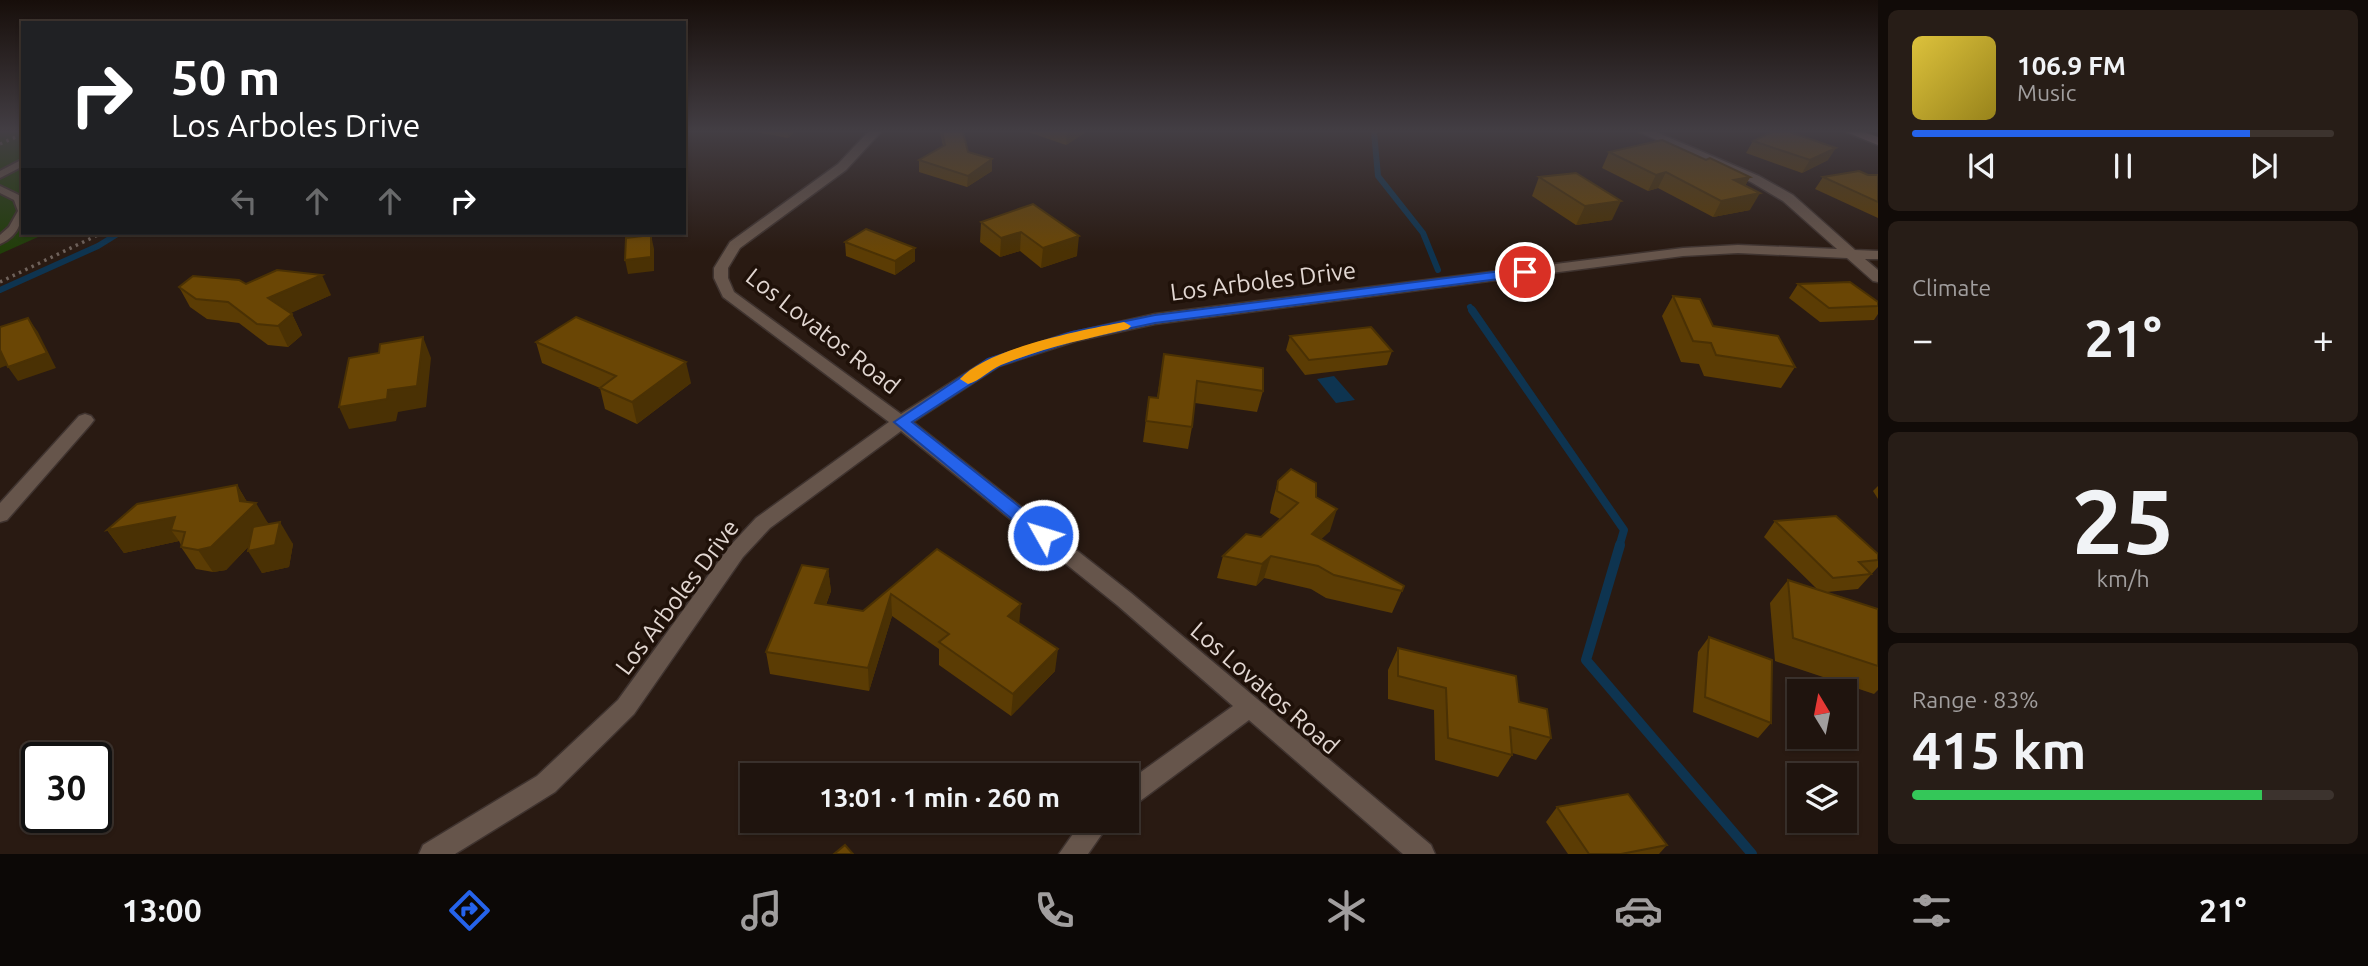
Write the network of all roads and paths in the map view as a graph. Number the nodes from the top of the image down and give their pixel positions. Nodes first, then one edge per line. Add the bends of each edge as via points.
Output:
1 (835, 172) edge
2 (1738, 172) edge
3 (0, 189) edge
4 (21, 206) edge
5 (21, 215) edge
6 (98, 235) edge
7 (0, 241) edge
8 (1852, 254) junction
9 (1878, 255) edge
10 (1878, 278) edge
11 (0, 282) edge
12 (85, 420) dead end
13 (901, 422) junction
14 (0, 515) edge
15 (1249, 707) junction
16 (1139, 787) edge
17 (1089, 833) edge
18 (432, 854) edge
19 (1072, 854) edge
20 (1422, 854) edge

1 - 13 street, Los Lovatos Road via 734,245 720,268 721,278 728,294 755,316
2 - 8 street via 1788,198
3 - 4 lane via 18,198
5 - 7 lane
6 - 11 path
8 - 9 street, Los Arboles Drive
8 - 10 street
8 - 13 street, Los Arboles Drive via 1738,249 1683,252 1155,319 1072,337 993,363
12 - 14 street
13 - 15 street, Los Lovatos Road via 1124,599
13 - 18 street, Los Arboles Drive via 763,523 736,552 626,707 547,784
15 - 16 street
15 - 20 street, Los Lovatos Road
17 - 19 street

